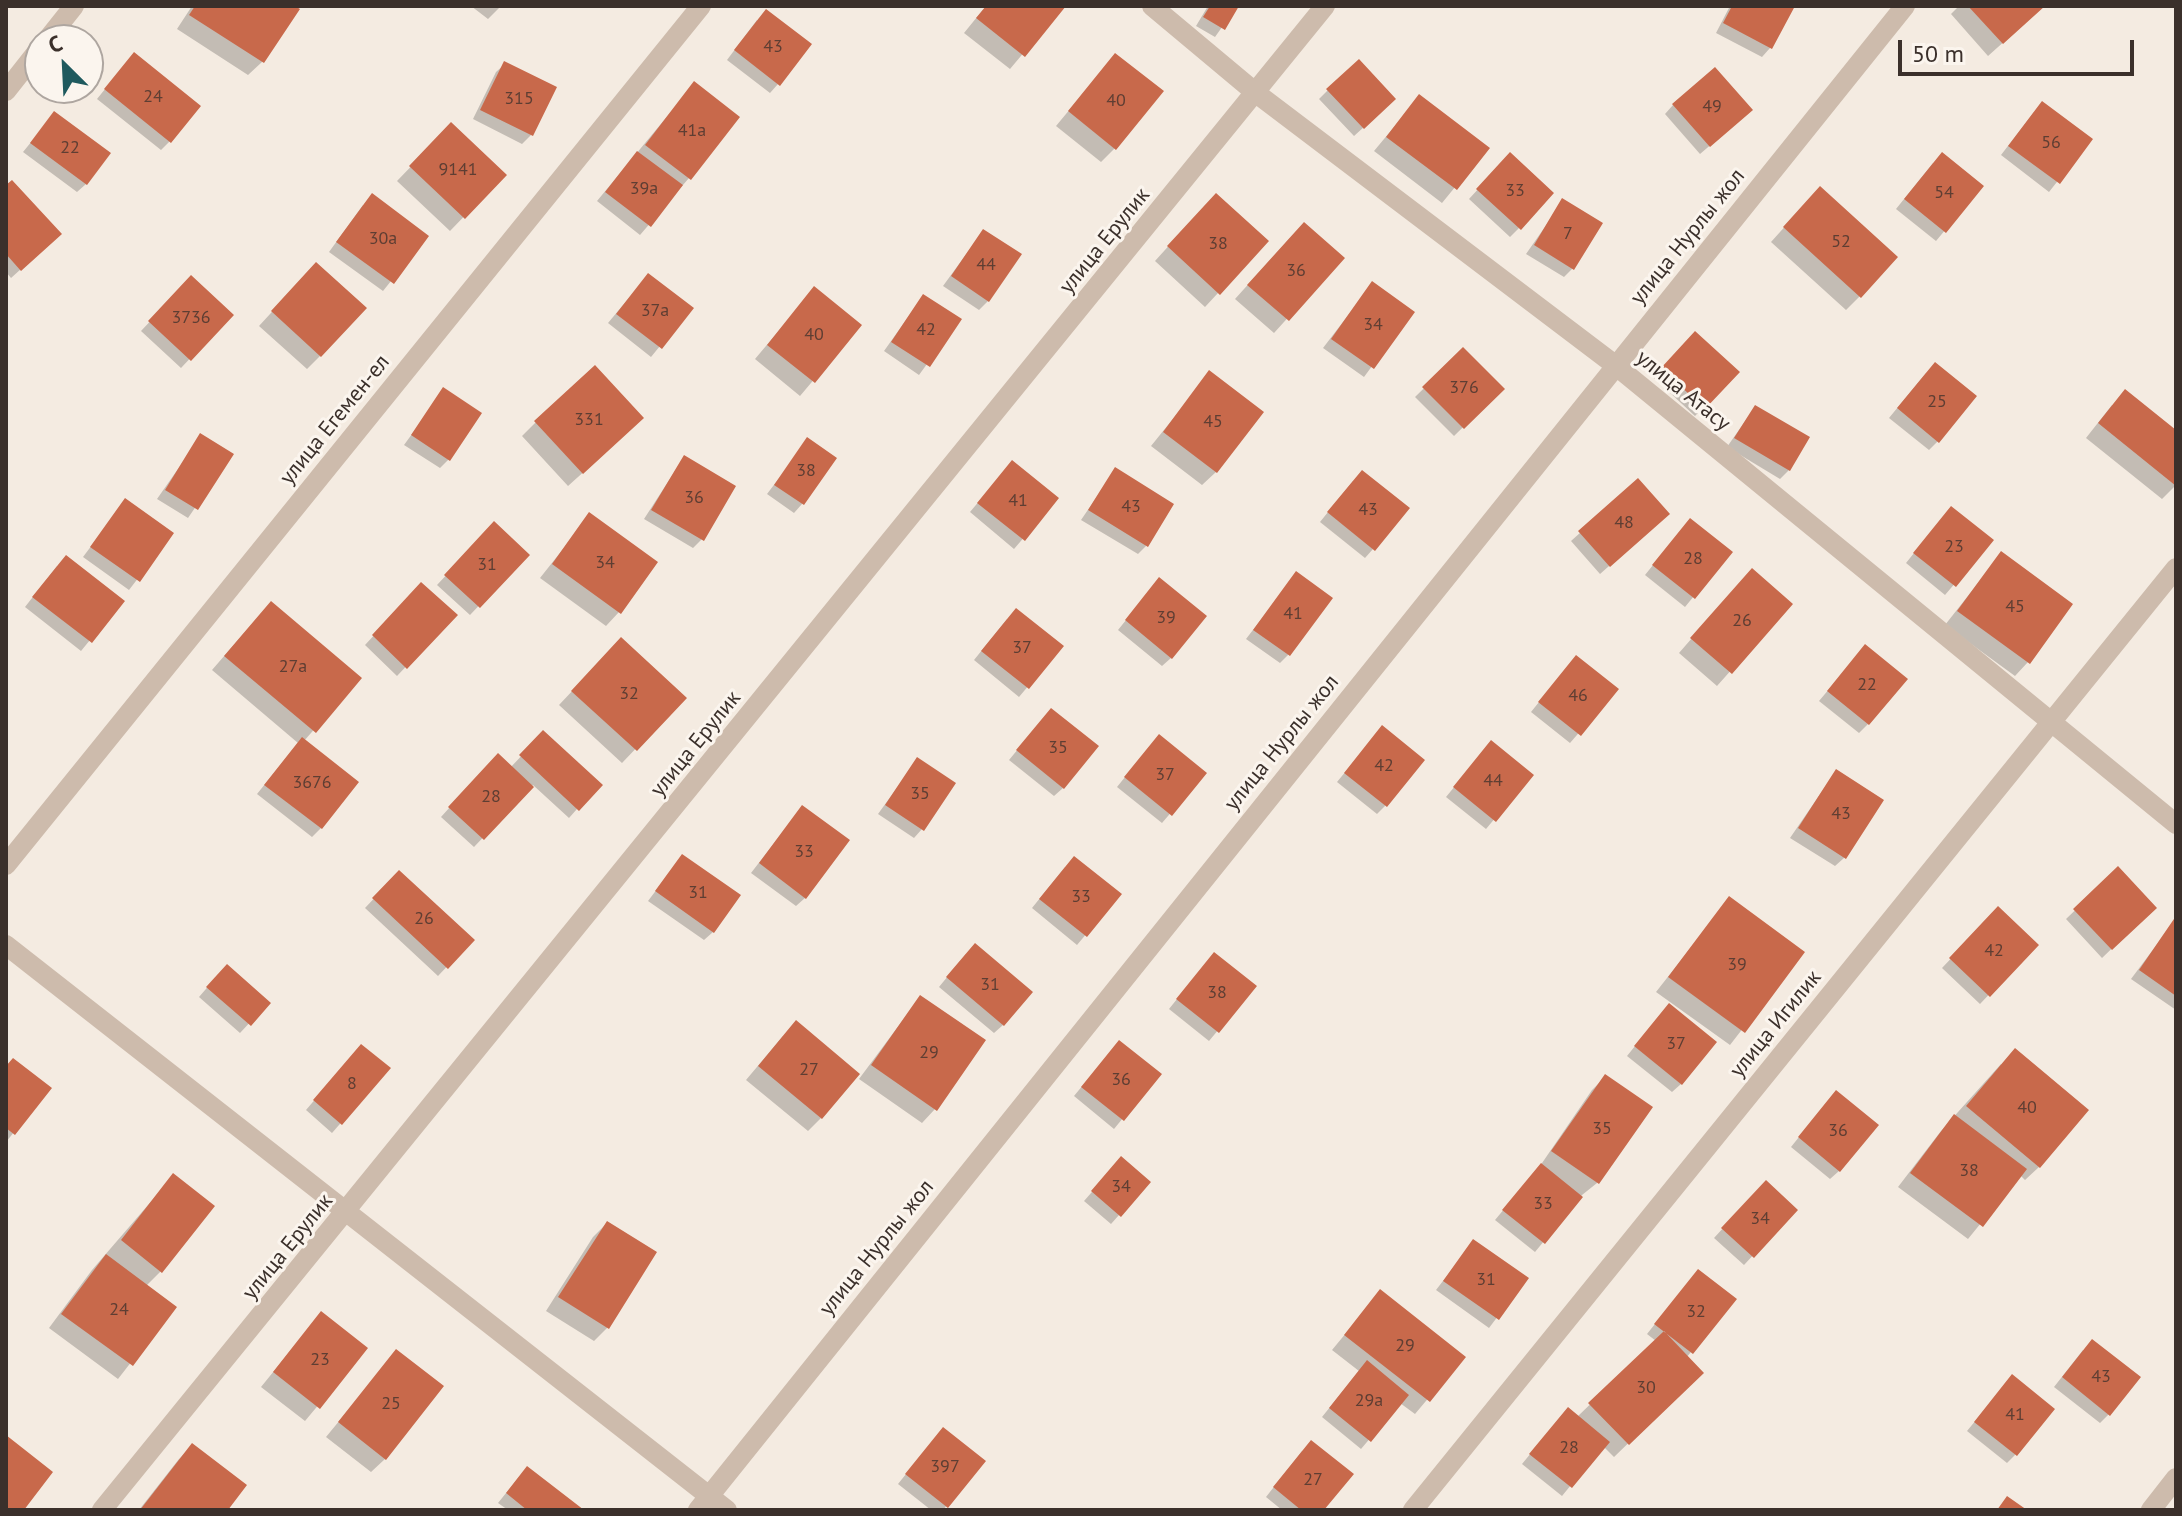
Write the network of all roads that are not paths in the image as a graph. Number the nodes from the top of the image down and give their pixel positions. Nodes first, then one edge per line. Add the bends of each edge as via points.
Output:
1 (74, 6) edge
2 (701, 6) edge
3 (1152, 6) edge
4 (1325, 6) edge
5 (1905, 6) edge
6 (60, 24) edge
7 (24, 68) edge
8 (6, 91) edge
9 (1256, 93) junction
10 (1615, 365) junction
11 (2176, 568) edge
12 (2050, 723) junction
13 (2176, 824) edge
14 (6, 865) edge
15 (6, 945) edge
16 (348, 1211) junction
17 (2176, 1478) edge
18 (704, 1503) edge
19 (102, 1510) edge
20 (727, 1510) edge
21 (1413, 1510) edge
22 (2151, 1510) edge

1 - 6 street
2 - 14 street, улица Егемен-ел
3 - 9 street, улица Атасу
4 - 9 street, улица Ерулик
5 - 10 street, улица Нурлы жол
7 - 8 street
9 - 10 street, улица Атасу
9 - 16 street, улица Ерулик
10 - 12 street, улица Атасу
10 - 18 street, улица Нурлы жол
11 - 12 street, улица Игилик
12 - 13 street, улица Атасу
12 - 21 street, улица Игилик
15 - 16 street
16 - 18 street
16 - 19 street, улица Ерулик
17 - 22 street
18 - 20 street

